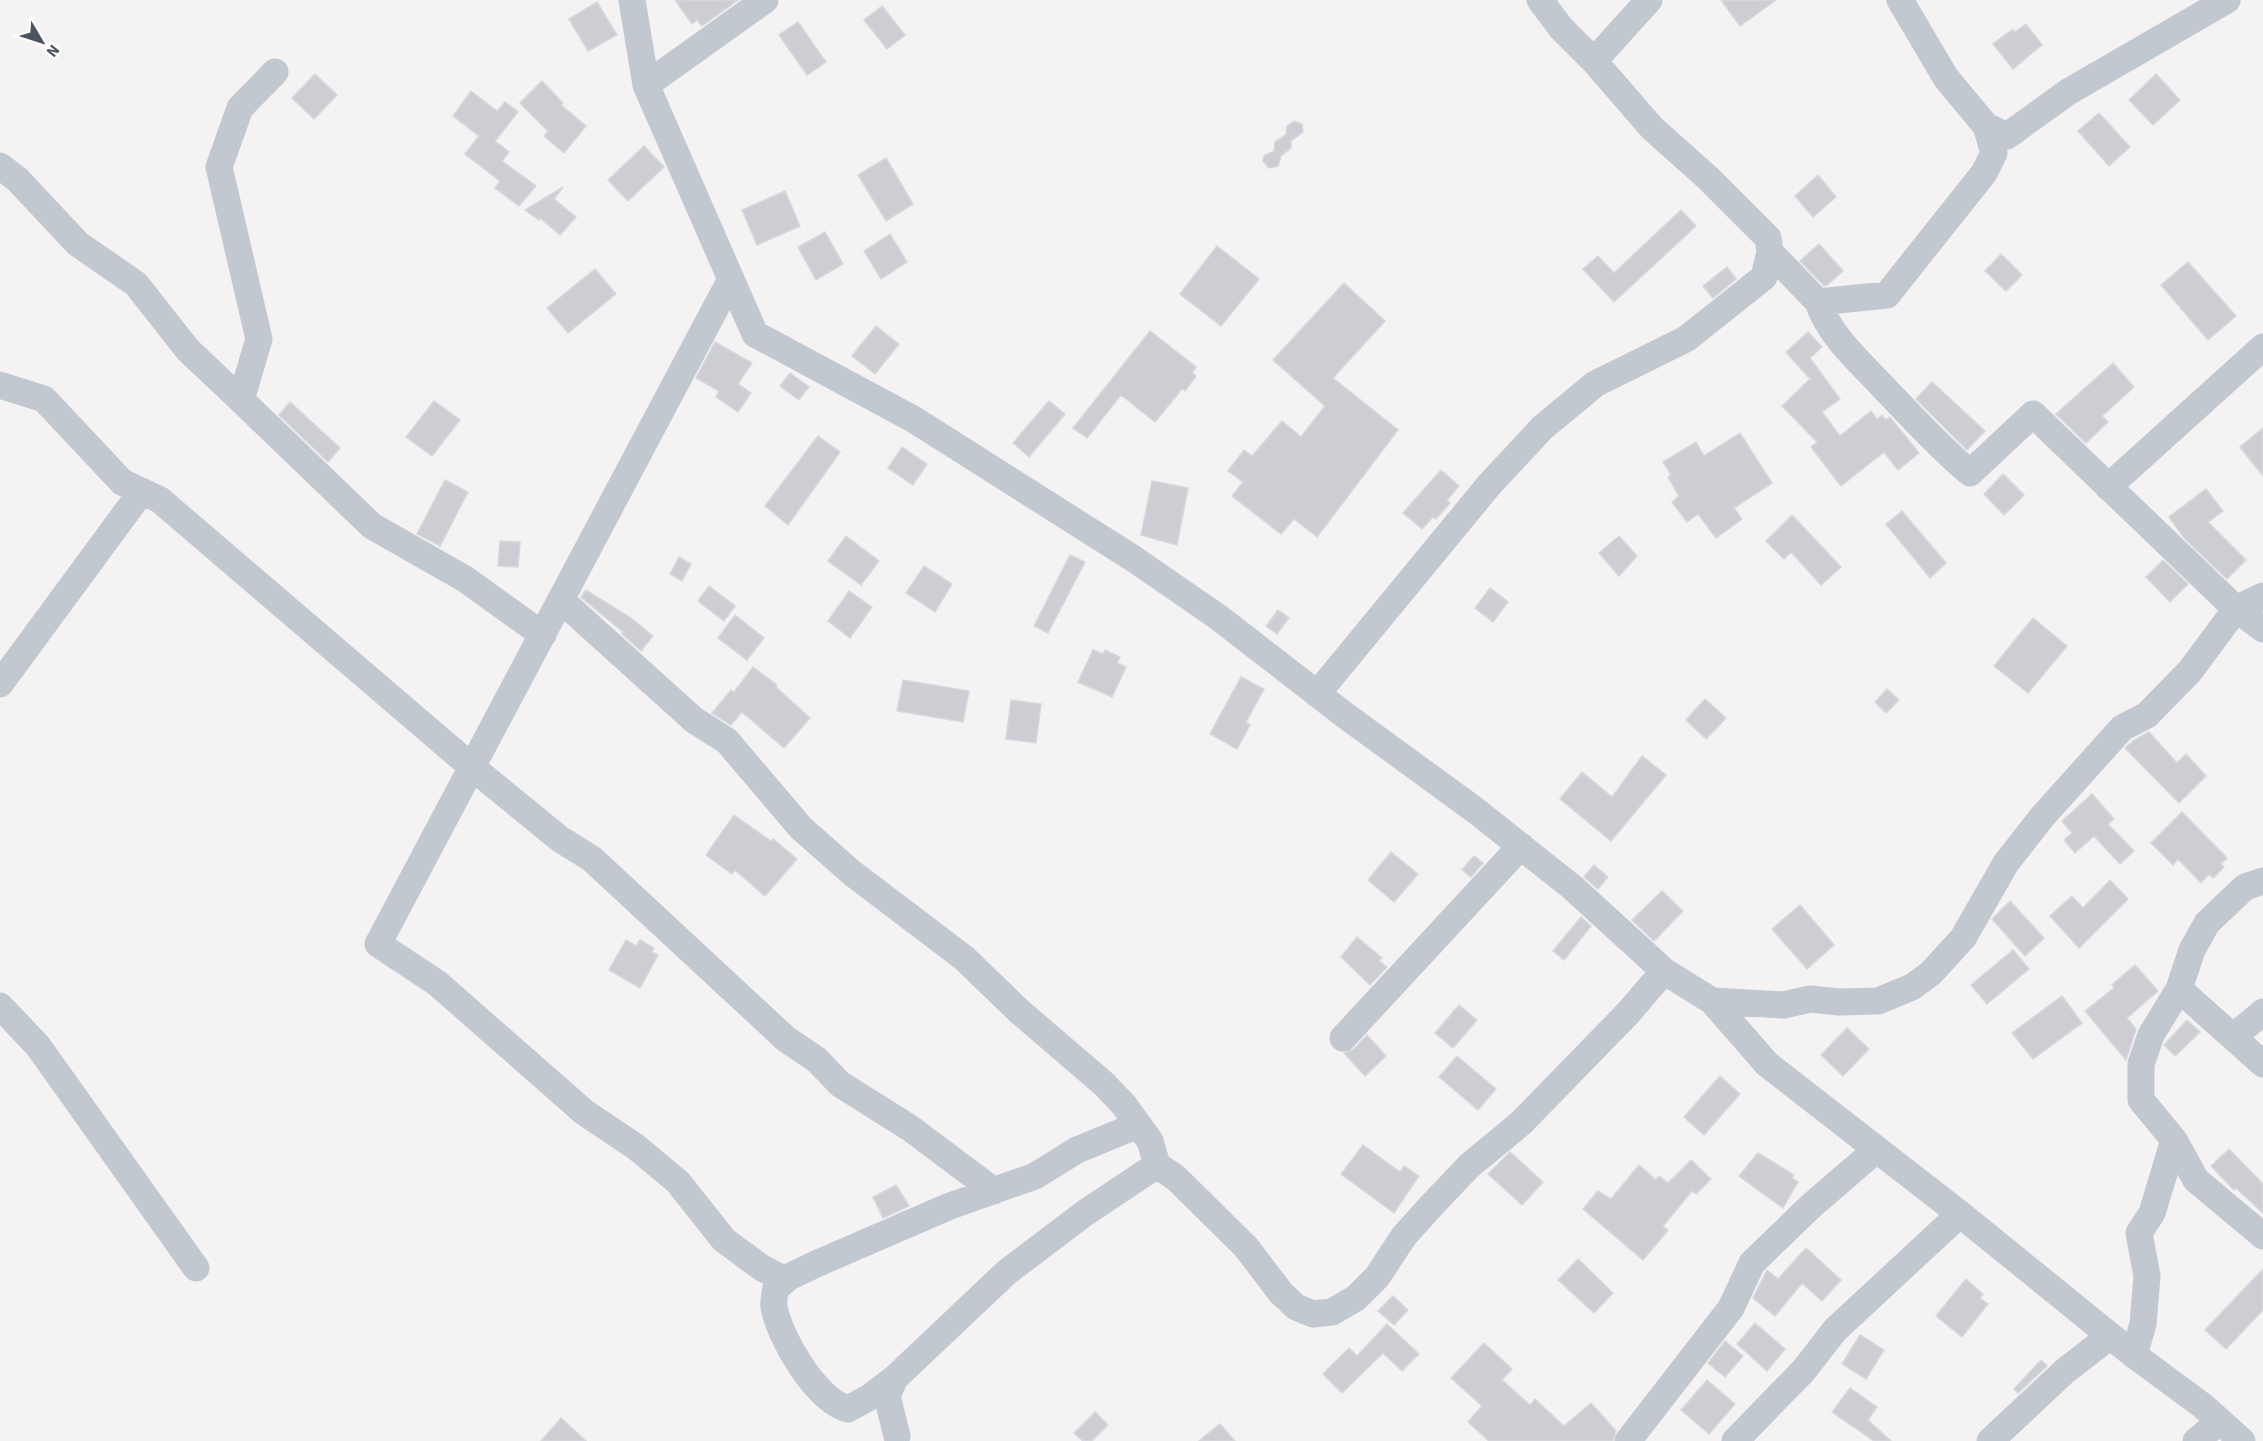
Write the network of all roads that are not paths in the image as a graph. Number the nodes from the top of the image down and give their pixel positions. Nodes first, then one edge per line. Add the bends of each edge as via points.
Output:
1 (632, 0) edge
2 (765, 0) edge
3 (1540, 0) edge
4 (1649, 0) edge
5 (1900, 0) edge
6 (2227, 0) edge
7 (1594, 61) junction
8 (275, 72) dead end
9 (646, 85) junction
10 (1986, 126) junction
11 (0, 166) edge
12 (1770, 252) junction
13 (731, 279) junction
14 (1818, 302) junction
15 (2263, 347) edge
16 (0, 385) edge
17 (241, 400) junction
18 (2108, 487) junction
19 (142, 491) junction
20 (2263, 596) edge
21 (561, 600) junction
22 (2236, 609) junction
23 (2263, 629) edge
24 (543, 634) junction
25 (0, 684) edge
26 (1317, 694) junction
27 (473, 768) junction
28 (1521, 846) junction
29 (2263, 881) edge
30 (1664, 971) junction
31 (2179, 989) junction
32 (1712, 1001) junction
33 (0, 1006) edge
34 (2263, 1012) edge
35 (2233, 1037) junction
36 (1343, 1038) dead end
37 (2263, 1064) edge
38 (1138, 1125) junction
39 (2174, 1140) junction
40 (1876, 1150) junction
41 (1157, 1165) junction
42 (994, 1191) junction
43 (1960, 1214) junction
44 (2263, 1236) edge
45 (196, 1268) dead end
46 (785, 1280) junction
47 (2110, 1336) junction
48 (2134, 1355) junction
49 (895, 1378) junction
50 (2220, 1421) junction
51 (897, 1436) dead end
52 (1628, 1441) edge
53 (1735, 1441) edge
54 (1990, 1441) edge
55 (2196, 1441) edge
56 (2242, 1441) edge

1 - 9 street
2 - 9 street
3 - 7 street
4 - 7 street
5 - 10 street via 1946,78
6 - 10 street via 2068,92 2007,136
7 - 12 street via 1652,128 1768,238
8 - 17 street via 240,108 219,167 259,339
9 - 13 street
10 - 14 street via 1994,153 1984,173 1887,295
11 - 17 street via 78,244 136,284 188,350
12 - 14 street
12 - 26 street via 1764,277 1686,339 1595,384 1542,428 1489,485
13 - 21 street
13 - 26 street via 755,334 913,419 1134,559 1218,616
14 - 18 street via 1824,320 1841,343 1970,473 2033,414
15 - 18 street
16 - 19 street via 44,399 122,482
17 - 24 street via 372,526 465,579
18 - 22 street
19 - 25 street
19 - 27 street via 160,500
20 - 22 street
21 - 24 street
21 - 38 street via 693,720 727,741 801,828 852,873 964,958 1104,1084
22 - 23 street
22 - 32 street via 2190,671 2148,715 2122,728 2042,817 2006,862 1963,938 1931,973 1912,987 1878,1001 1810,999 1784,1005
24 - 27 street
26 - 28 street
27 - 42 street via 560,839 592,859 762,1018 817,1060 840,1084 910,1128
27 - 46 street via 378,944 437,983 584,1112 678,1182 724,1240
28 - 30 street
28 - 36 street
29 - 31 street via 2245,888 2207,923 2192,950
30 - 32 street
30 - 41 street via 1521,1123 1469,1166 1431,1206 1356,1298 1332,1312 1313,1314 1296,1307 1246,1247
31 - 35 street
31 - 39 street via 2151,1035 2141,1064 2141,1100
32 - 40 street via 1767,1064
33 - 45 street via 38,1046
34 - 35 street
35 - 37 street
38 - 41 street via 1150,1141
38 - 42 street via 1077,1150 1035,1176
39 - 44 street via 2196,1180
39 - 48 street via 2152,1213 2139,1233 2147,1276 2143,1324
40 - 43 street
40 - 52 street via 1752,1263 1731,1308
41 - 49 street via 1007,1272
42 - 46 street via 915,1220
43 - 47 street
43 - 53 street via 1835,1330 1804,1370
46 - 49 street via 776,1288 774,1306 803,1371 821,1393 848,1409
47 - 48 street
47 - 54 street via 2065,1371
48 - 50 street
49 - 51 street via 887,1396
50 - 55 street
50 - 56 street

